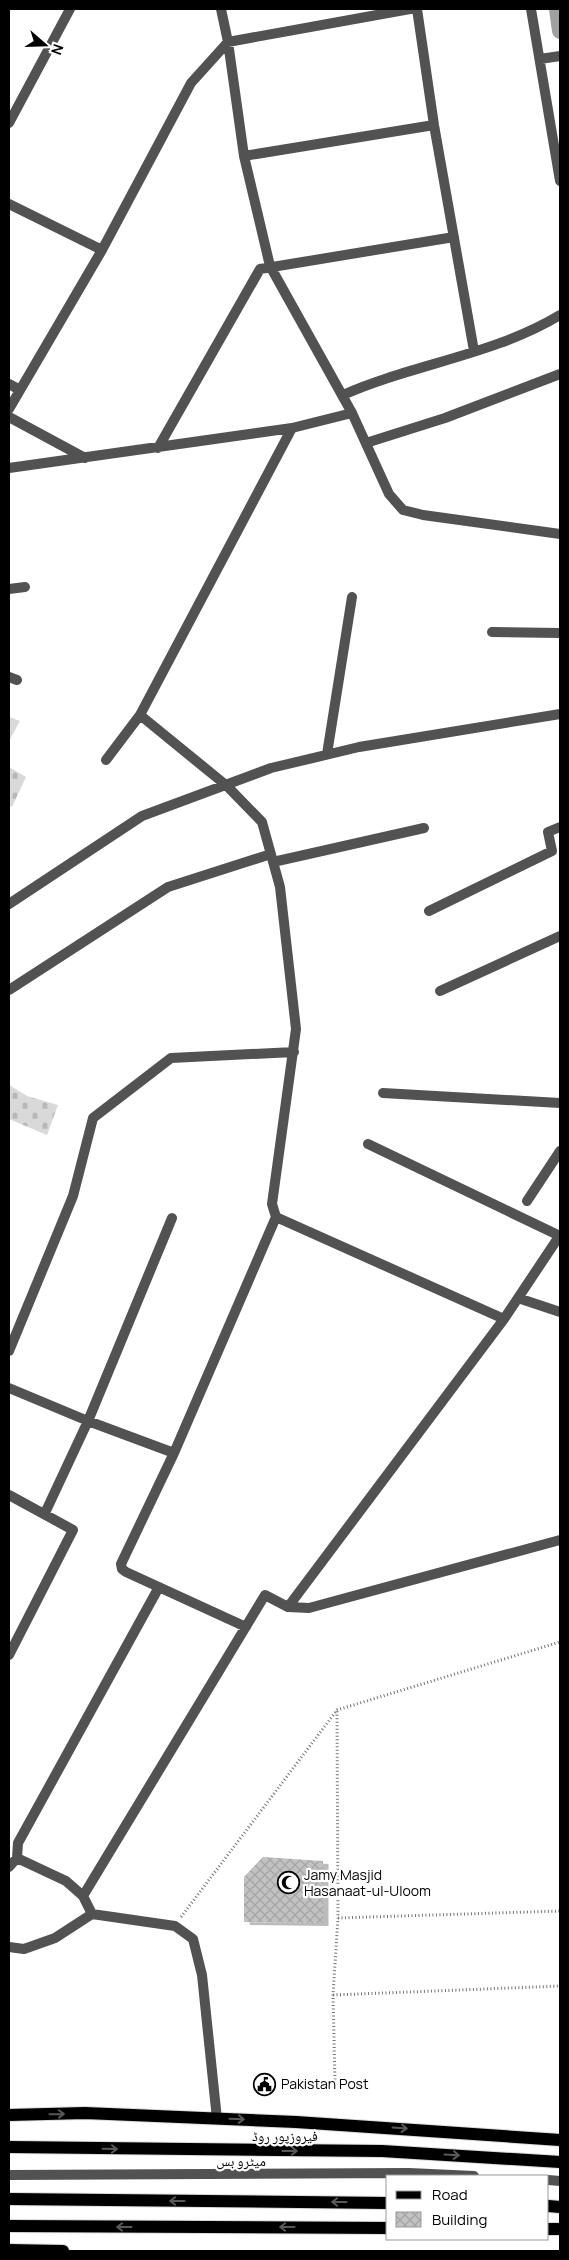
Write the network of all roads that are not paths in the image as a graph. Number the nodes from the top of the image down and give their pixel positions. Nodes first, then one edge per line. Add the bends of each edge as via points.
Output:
1 (70, 9) edge
2 (221, 9) edge
3 (410, 9) edge
4 (417, 9) edge
5 (531, 9) edge
6 (228, 42) junction
7 (556, 56) edge
8 (540, 60) junction
9 (9, 122) edge
10 (434, 125) junction
11 (244, 156) junction
12 (560, 181) edge
13 (9, 204) edge
14 (454, 238) junction
15 (102, 250) junction
16 (270, 266) junction
17 (560, 316) edge
18 (474, 351) junction
19 (560, 374) edge
20 (9, 384) edge
21 (20, 390) junction
22 (342, 395) junction
23 (9, 409) edge
24 (352, 413) junction
25 (9, 417) edge
26 (292, 428) junction
27 (366, 443) junction
28 (158, 448) junction
29 (85, 458) junction
30 (9, 468) edge
31 (560, 534) edge
32 (25, 586) dead end
33 (9, 589) edge
34 (352, 597) dead end
35 (492, 632) dead end
36 (560, 633) edge
37 (560, 714) edge
38 (140, 715) junction
39 (327, 754) junction
40 (106, 760) dead end
41 (227, 786) junction
42 (560, 827) edge
43 (424, 828) dead end
44 (272, 858) junction
45 (9, 904) edge
46 (429, 910) dead end
47 (560, 936) edge
48 (9, 990) edge
49 (440, 991) dead end
50 (294, 1052) junction
51 (383, 1094) dead end
52 (560, 1103) edge
53 (368, 1144) dead end
54 (560, 1151) edge
55 (527, 1201) dead end
56 (276, 1217) junction
57 (172, 1218) dead end
58 (560, 1236) edge
59 (518, 1298) junction
60 (560, 1312) edge
61 (504, 1319) junction
62 (9, 1351) edge
63 (9, 1388) edge
64 (88, 1421) junction
65 (174, 1453) junction
66 (9, 1494) edge
67 (45, 1514) junction
68 (560, 1540) edge
69 (159, 1587) junction
70 (288, 1607) junction
71 (246, 1627) junction
72 (9, 1655) edge
73 (17, 1858) junction
74 (9, 1867) edge
75 (83, 1896) junction
76 (92, 1914) junction
77 (9, 1947) edge
78 (9, 2115) edge
79 (217, 2119) junction
80 (560, 2140) edge
81 (9, 2147) edge
82 (560, 2162) edge
83 (9, 2175) edge
84 (452, 2175) edge
85 (9, 2200) edge
86 (386, 2202) edge
87 (9, 2226) edge
88 (386, 2228) edge
89 (9, 2250) edge
90 (63, 2251) edge

1 - 9 street
2 - 6 street
3 - 6 street
4 - 10 street
5 - 8 street
6 - 11 street
6 - 15 street via 191,83
7 - 8 street
8 - 12 street
10 - 11 street
10 - 14 street
11 - 16 street
13 - 15 street
14 - 16 street
14 - 18 street
15 - 21 street
16 - 22 street
16 - 28 street via 260,269
17 - 18 street via 517,337
18 - 22 street
19 - 27 street via 445,418
20 - 21 street
21 - 23 street
22 - 24 street
24 - 26 street
24 - 27 street
25 - 29 street
26 - 28 street
26 - 38 street
27 - 31 street via 389,494 403,510
28 - 29 street
29 - 30 street
32 - 33 street
34 - 39 street
35 - 36 street
37 - 39 street
38 - 40 street
38 - 41 street
39 - 41 street via 271,768
41 - 44 street via 262,822
41 - 45 street via 142,816
42 - 46 street via 548,832 552,851
43 - 44 street
44 - 48 street via 168,887
44 - 50 street via 280,887 295,1019
47 - 49 street
50 - 56 street via 272,1204
50 - 62 street via 171,1058 93,1118 73,1196
51 - 52 street
53 - 58 street
54 - 55 street
56 - 61 street
56 - 65 street
57 - 64 street
58 - 59 street
59 - 60 street
59 - 61 street
61 - 70 street
63 - 64 street
64 - 65 street
64 - 67 street
65 - 69 street via 122,1564 126,1572
66 - 67 street
67 - 72 street via 72,1530
68 - 70 street via 309,1608
69 - 71 street
69 - 73 street via 18,1842
70 - 71 street via 265,1595
71 - 75 street
73 - 74 street
73 - 75 street via 66,1881
75 - 76 street
76 - 77 street via 55,1938 24,1949
76 - 79 street via 175,1926 193,1939 202,1975
78 -> 79 main road via 86,2113
79 -> 80 main road
81 -> 82 main road, فیروزپور روڈ via 382,2151
83 - 84 street, میٹرو بس
86 -> 85 main road
88 -> 87 main road
89 - 90 main road

